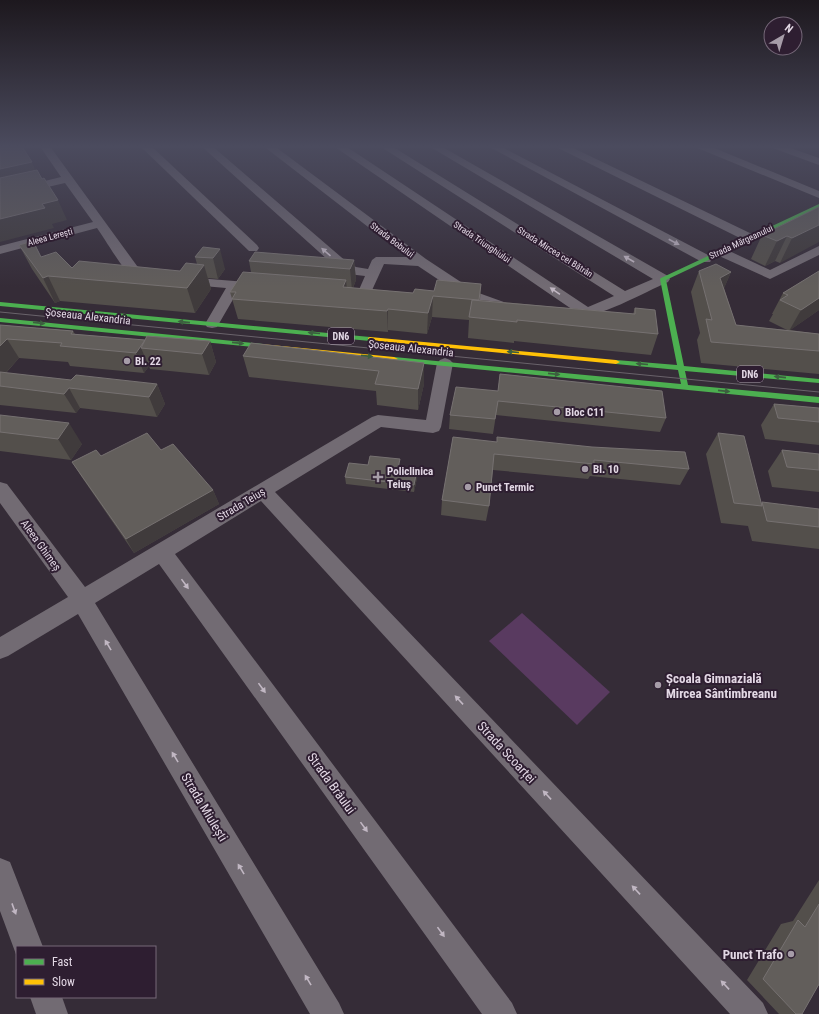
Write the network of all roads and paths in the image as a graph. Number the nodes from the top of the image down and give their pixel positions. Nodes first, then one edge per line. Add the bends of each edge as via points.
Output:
1 (11, 192) edge
2 (77, 192) edge
3 (194, 192) edge
4 (259, 192) edge
5 (329, 192) edge
6 (407, 192) edge
7 (459, 192) edge
8 (514, 192) edge
9 (580, 192) edge
10 (656, 192) edge
11 (0, 195) edge
12 (817, 209) edge
13 (100, 224) junction
14 (750, 238) junction
15 (253, 248) dead end
16 (0, 250) edge
17 (819, 250) edge
18 (721, 252) junction
19 (706, 259) junction
20 (421, 262) junction
21 (372, 272) junction
22 (663, 279) junction
23 (236, 285) junction
24 (274, 289) edge
25 (334, 294) edge
26 (624, 296) junction
27 (0, 304) edge
28 (524, 313) edge
29 (587, 313) junction
30 (554, 316) edge
31 (0, 320) edge
32 (212, 324) junction
33 (445, 363) junction
34 (681, 368) junction
35 (819, 381) edge
36 (685, 387) junction
37 (819, 400) edge
38 (0, 489) edge
39 (263, 491) junction
40 (162, 552) junction
41 (81, 601) junction
42 (0, 649) edge
43 (0, 872) edge
44 (28, 946) edge
45 (46, 998) edge
46 (52, 1014) edge
47 (328, 1014) edge
48 (502, 1014) edge
49 (752, 1014) edge

1 - 11 street
2 - 13 street
3 - 15 street
21 -> 4 street via 353,271 343,266
5 - 20 street, Strada Bobului
29 -> 6 street, Strada Triunghiului
7 - 26 street, Strada Mircea cel Bătrân
22 -> 8 street
9 -> 19 street
10 - 14 street
12 - 14 main road, Strada Mărgeanului
13 - 16 street, Aleea Lerești
13 - 23 street via 140,277
14 - 18 main road, Strada Mărgeanului
17 - 18 street via 770,275
18 - 19 main road, Strada Mărgeanului
19 - 22 main road, Strada Mărgeanului
20 - 21 street via 381,260
20 - 28 street, Strada Bobului via 471,295
21 - 25 street via 363,296
22 - 26 street, Strada Mărgeanului
22 - 34 main road
23 - 24 street
23 - 32 street
26 - 29 street, Strada Mărgeanului
32 -> 27 main road, Șoseaua Alexandria / DN6
29 - 30 street, Strada Mărgeanului
31 -> 33 main road, Șoseaua Alexandria / DN6
34 -> 32 main road, Șoseaua Alexandria / DN6
33 -> 36 main road, Șoseaua Alexandria / DN6
33 - 39 street, Strada Teiuș via 433,427 378,421
35 -> 34 main road, Șoseaua Alexandria / DN6
34 - 36 main road
36 -> 37 main road, Șoseaua Alexandria / DN6
38 - 41 street, Aleea Ghimeș
39 - 40 street, Strada Teiuș
49 -> 39 street, Strada Scoarței
40 - 41 street, Strada Teiuș
40 -> 48 street, Strada Brâului
41 - 42 street, Strada Teiuș
47 -> 41 street, Strada Miulești
43 -> 44 street
45 - 46 street

